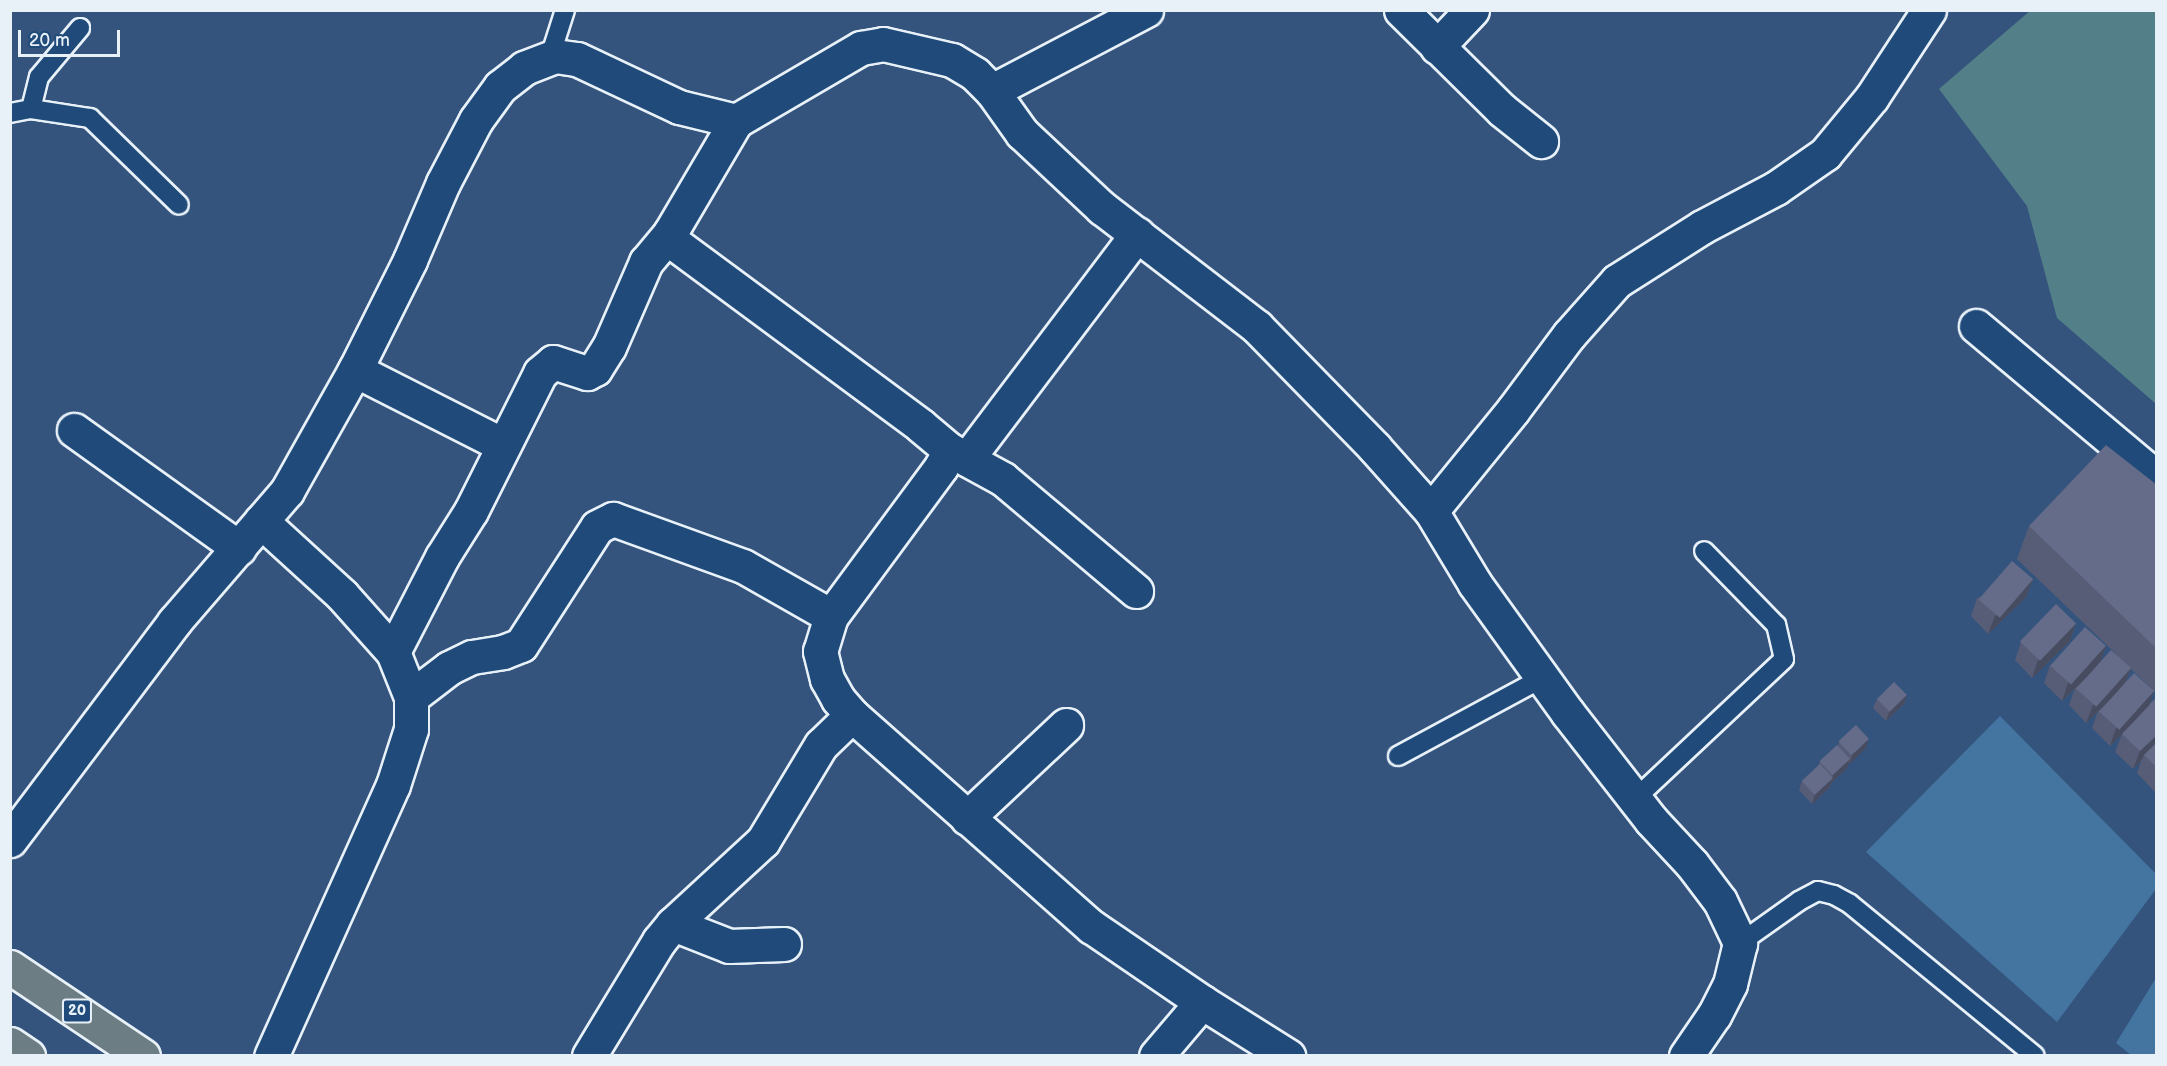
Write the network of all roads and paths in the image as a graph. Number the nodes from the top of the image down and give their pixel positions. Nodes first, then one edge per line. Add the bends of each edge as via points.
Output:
1 (565, 10) edge
2 (1146, 10) edge
3 (1401, 10) edge
4 (1472, 10) edge
5 (1929, 10) edge
6 (80, 28) dead end
7 (1437, 47) junction
8 (550, 57) junction
9 (992, 91) junction
10 (31, 109) junction
11 (10, 113) edge
12 (736, 122) junction
13 (1541, 141) dead end
14 (179, 205) dead end
15 (670, 234) junction
16 (1137, 234) junction
17 (1976, 326) dead end
18 (355, 370) junction
19 (74, 430) dead end
20 (504, 445) junction
21 (959, 455) junction
22 (2157, 477) edge
23 (1431, 511) junction
24 (261, 521) junction
25 (238, 548) junction
26 (1704, 551) dead end
27 (1136, 591) dead end
28 (831, 616) junction
29 (393, 652) junction
30 (1542, 678) junction
31 (411, 697) junction
32 (852, 715) junction
33 (1066, 724) dead end
34 (1398, 756) dead end
35 (1635, 799) junction
36 (967, 818) junction
37 (10, 840) edge
38 (673, 924) junction
39 (1740, 943) junction
40 (784, 944) dead end
41 (10, 967) edge
42 (1202, 1002) junction
43 (10, 1044) edge
44 (1693, 1053) edge
45 (28, 1056) edge
46 (143, 1056) edge
47 (271, 1056) edge
48 (590, 1056) edge
49 (1156, 1056) edge
50 (1288, 1056) edge
51 (2035, 1056) edge

1 - 8 lane
2 - 9 street
3 - 7 street
4 - 7 street
5 - 23 street via 1872,97 1825,154 1776,188 1702,227 1617,281 1569,335
6 - 10 lane via 39,77
7 - 13 street via 1513,120
8 - 12 street via 577,59 679,107
8 - 18 street via 524,68 500,87 476,120
9 - 12 street via 975,74 952,60 883,44 861,48
9 - 16 street via 1022,133 1102,208
10 - 11 lane
10 - 14 lane via 90,118
12 - 15 street
15 - 20 street via 646,262 601,363 587,373 562,363 553,362 545,367
15 - 21 street via 674,243
16 - 21 street
16 - 23 street via 1257,327
17 - 22 street
18 - 20 street
18 - 24 street via 287,490
19 - 25 street
20 - 29 street
21 - 27 street via 1003,479
21 - 28 street via 941,467
23 - 30 street
24 - 25 street
24 - 29 street via 342,595
25 - 37 street via 174,622
26 - 35 lane via 1776,625 1784,659
28 - 31 street via 742,566 613,519 597,527 521,645 472,657 449,668
28 - 32 street via 820,651 827,679
29 - 31 street
30 - 34 lane
30 - 35 street
31 - 47 street via 411,729 393,785
32 - 36 street
32 - 38 street via 821,745 763,840
33 - 36 street
35 - 39 street via 1720,901
36 - 42 street via 1092,927
38 - 40 street via 729,946
38 - 48 street via 640,970
39 - 44 street via 1730,984
39 - 51 lane via 1818,891 1834,896 1850,903
41 - 46 main road, 20
42 - 49 street
42 - 50 street
43 - 45 main road

